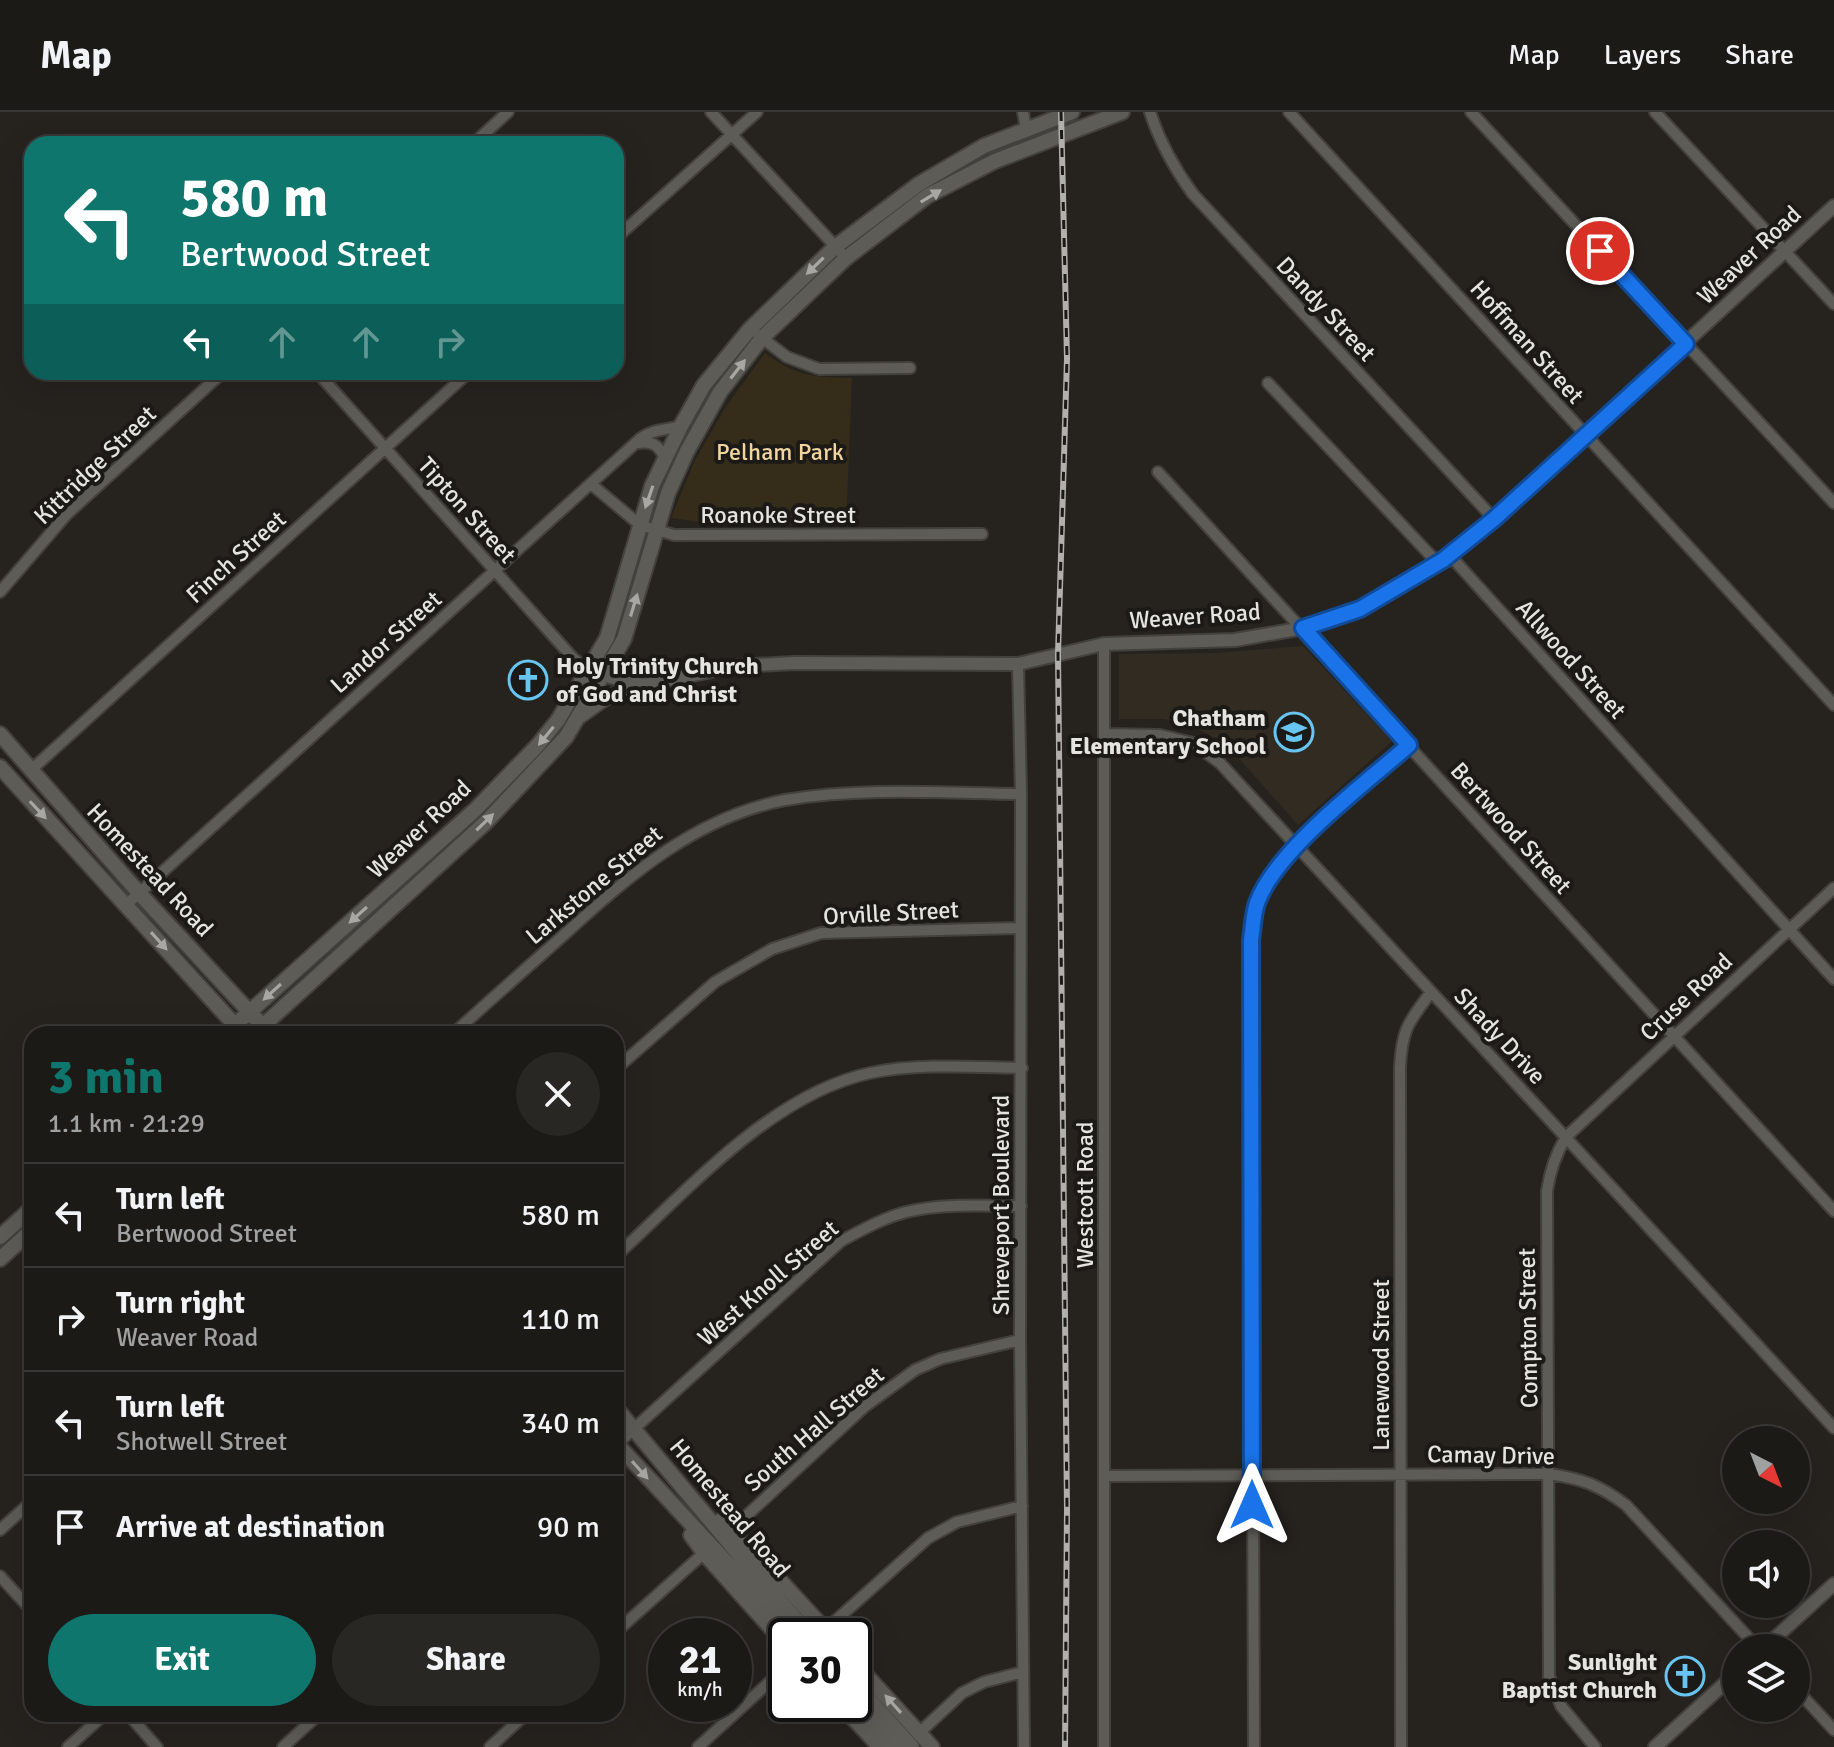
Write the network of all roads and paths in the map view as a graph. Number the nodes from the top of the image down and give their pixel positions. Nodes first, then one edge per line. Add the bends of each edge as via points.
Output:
1 (508, 112) edge
2 (711, 112) edge
3 (757, 112) edge
4 (1023, 112) edge
5 (1072, 112) edge
6 (1122, 112) edge
7 (1150, 112) edge
8 (1289, 112) edge
9 (1471, 112) edge
10 (1655, 112) edge
11 (1026, 129) junction
12 (731, 134) junction
13 (482, 136) edge
14 (1834, 206) edge
15 (624, 231) edge
16 (835, 247) junction
17 (1785, 252) junction
18 (846, 258) junction
19 (1834, 304) edge
20 (756, 334) junction
21 (1686, 344) junction
22 (910, 368) dead end
23 (214, 380) edge
24 (324, 380) edge
25 (460, 380) edge
26 (1268, 383) dead end
27 (681, 426) junction
28 (1585, 436) junction
29 (638, 443) junction
30 (385, 448) junction
31 (665, 459) junction
32 (1158, 472) dead end
33 (591, 484) junction
34 (1834, 503) edge
35 (1494, 519) junction
36 (640, 525) junction
37 (657, 531) junction
38 (982, 534) dead end
39 (1443, 560) junction
40 (495, 571) junction
41 (0, 592) edge
42 (1303, 628) junction
43 (1104, 644) junction
44 (1018, 664) junction
45 (596, 674) junction
46 (644, 685) junction
47 (1834, 705) edge
48 (577, 719) junction
49 (0, 734) edge
50 (1104, 734) junction
51 (1409, 745) junction
52 (0, 767) edge
53 (30, 771) junction
54 (1021, 794) junction
55 (445, 837) junction
56 (1297, 845) junction
57 (455, 851) junction
58 (1834, 888) edge
59 (139, 893) junction
60 (126, 905) junction
61 (1019, 928) junction
62 (1789, 929) junction
63 (1834, 979) edge
64 (1431, 992) junction
65 (250, 1013) junction
66 (231, 1026) edge
67 (239, 1026) edge
68 (259, 1026) edge
69 (267, 1026) edge
70 (462, 1026) edge
71 (1674, 1035) junction
72 (624, 1062) edge
73 (1022, 1068) junction
74 (1566, 1137) junction
75 (1021, 1206) junction
76 (1834, 1211) edge
77 (24, 1215) edge
78 (4, 1233) edge
79 (24, 1237) edge
80 (19, 1242) junction
81 (624, 1249) edge
82 (0, 1259) edge
83 (1020, 1340) junction
84 (624, 1416) edge
85 (635, 1428) junction
86 (1834, 1428) edge
87 (624, 1437) edge
88 (624, 1453) edge
89 (1401, 1474) junction
90 (1549, 1474) junction
91 (1252, 1475) junction
92 (1105, 1476) junction
93 (679, 1483) junction
94 (663, 1495) junction
95 (1022, 1506) junction
96 (24, 1508) edge
97 (0, 1530) edge
98 (731, 1530) junction
99 (704, 1553) junction
100 (0, 1576) edge
101 (1834, 1584) edge
102 (24, 1602) edge
103 (778, 1618) edge
104 (805, 1618) edge
105 (808, 1618) edge
106 (840, 1618) edge
107 (624, 1625) edge
108 (768, 1625) edge
109 (1748, 1634) edge
110 (1777, 1634) edge
111 (1023, 1672) junction
112 (768, 1683) edge
113 (1722, 1686) edge
114 (872, 1689) edge
115 (872, 1703) edge
116 (1810, 1704) edge
117 (872, 1715) edge
118 (96, 1722) edge
119 (135, 1722) edge
120 (310, 1722) edge
121 (517, 1722) edge
122 (857, 1722) edge
123 (1834, 1730) edge
124 (909, 1743) edge
125 (68, 1747) edge
126 (157, 1747) edge
127 (283, 1747) edge
128 (490, 1747) edge
129 (698, 1747) edge
130 (880, 1747) edge
131 (932, 1747) edge
132 (1024, 1747) edge
133 (1104, 1747) edge
134 (1254, 1747) edge
135 (1401, 1747) edge
136 (1595, 1747) edge
137 (1655, 1747) edge

1 - 13 street
2 - 12 street
3 - 12 street
4 - 11 street
5 - 11 main road
18 -> 6 main road via 927,196 995,161
7 - 35 street, Dandy Street via 1173,166 1193,194
8 - 28 street, Hoffman Street
9 - 21 street
10 - 17 street
11 - 16 main road via 984,146 919,184
12 - 15 street
12 - 16 street
14 - 17 street, Weaver Road
16 - 18 street
16 -> 20 main road
17 - 19 street
17 - 21 street, Weaver Road
18 - 20 main road
20 - 22 street via 787,357 819,369
20 - 27 main road via 704,385
37 -> 20 main road via 687,451
21 - 28 street, Weaver Road
21 - 34 street
23 - 41 street, Kittridge Street via 67,514
24 - 30 street, Tipton Street
25 - 30 street, Finch Street
26 - 39 street, Allwood Street via 1433,558
27 - 29 street, Landor Street via 650,432
27 - 31 main road
28 - 35 street, Weaver Road
28 - 47 street, Hoffman Street
29 - 31 street via 656,444
29 - 33 street, Landor Street
30 - 40 street, Tipton Street
30 - 53 street, Finch Street
31 -> 36 main road
32 - 42 street, Bertwood Street
33 - 36 street, Roanoke Street
33 - 40 street, Landor Street
35 - 39 street, Weaver Road
36 - 37 street, Roanoke Street
36 - 45 main road
37 - 38 street, Roanoke Street
45 -> 37 main road via 624,639
39 - 42 street, Weaver Road via 1360,609
39 - 62 street, Allwood Street via 1455,561
40 - 45 street, Tipton Street via 573,658
40 - 59 street, Landor Street
42 - 43 street, Weaver Road via 1235,640
42 - 51 street, Bertwood Street
43 - 44 street, Weaver Road
43 - 50 street, Westcott Road
44 - 46 street, Weaver Road via 736,666
44 - 54 street, Shreveport Boulevard
45 - 46 street, Weaver Road
45 - 48 main road, Weaver Road
45 -> 55 main road, Weaver Road via 538,745
46 - 48 street via 611,695
57 -> 48 main road, Weaver Road via 551,756
49 - 53 main road, Homestead Road
50 - 56 street, Shady Drive via 1160,735 1193,743 1220,763
50 - 92 street, Westcott Road
51 - 56 street
51 - 71 street, Bertwood Street
52 -> 60 main road, Homestead Road
53 - 59 main road, Homestead Road
54 - 61 street, Shreveport Boulevard
54 - 70 street, Larkstone Street via 896,793 785,800 705,827 627,878
55 - 57 main road
55 -> 65 main road, Weaver Road
56 - 64 street, Shady Drive
56 - 91 street via 1276,868 1257,904 1251,940
57 - 69 main road, Weaver Road
58 - 62 street, Cruse Road
59 - 60 street, Landor Street
59 - 65 main road, Homestead Road
60 -> 66 main road, Homestead Road
61 - 72 street, Orville Street via 821,933 772,949 715,982
61 - 73 street, Shreveport Boulevard
62 - 63 street, Allwood Street
62 - 71 street, Cruse Road
64 - 74 street, Shady Drive
64 - 89 street, Lanewood Street via 1402,1037
65 - 67 main road, Weaver Road
65 - 68 main road, Homestead Road
71 - 74 street, Cruse Road
71 - 76 street, Bertwood Street
73 - 75 street, Shreveport Boulevard
73 - 81 street via 870,1073 816,1091 751,1133
74 - 86 street, Shady Drive
74 - 90 street, Compton Street via 1556,1153 1547,1191
75 - 83 street, Shreveport Boulevard
75 - 85 street, West Knoll Street via 958,1205 907,1212 841,1241
77 - 78 main road
78 - 80 main road
79 - 80 main road
80 - 82 main road
83 - 95 street, Shreveport Boulevard
83 - 98 street, South Hall Street via 940,1359 903,1378 864,1407
84 - 85 main road, Homestead Road
85 - 87 street, West Knoll Street
85 - 93 main road, Homestead Road
88 -> 94 main road, Homestead Road
89 - 90 street, Camay Drive
89 - 91 street, Camay Drive
89 - 135 street, Lanewood Street
90 - 109 street, Camay Drive via 1602,1487 1626,1505
90 - 136 street, Compton Street via 1549,1676 1561,1706
91 - 92 street, Camay Drive
91 - 134 street
92 - 133 street, Westcott Road
93 - 98 main road
93 - 104 main road, Homestead Road via 751,1569
94 - 99 main road
94 - 103 main road, Homestead Road
95 - 106 street via 957,1522 928,1538
95 - 111 street, Shreveport Boulevard
96 - 97 street
98 - 105 main road
99 - 107 street
99 - 108 main road
100 - 102 street
101 - 110 street
111 - 124 street via 962,1693
111 - 132 street, Shreveport Boulevard
112 - 129 street
113 - 137 street
124 -> 114 main road
115 - 124 main road
116 - 123 street
117 - 124 main road
118 - 125 street
119 - 126 street
120 - 127 street
121 - 128 street
122 - 130 main road
124 - 131 main road

